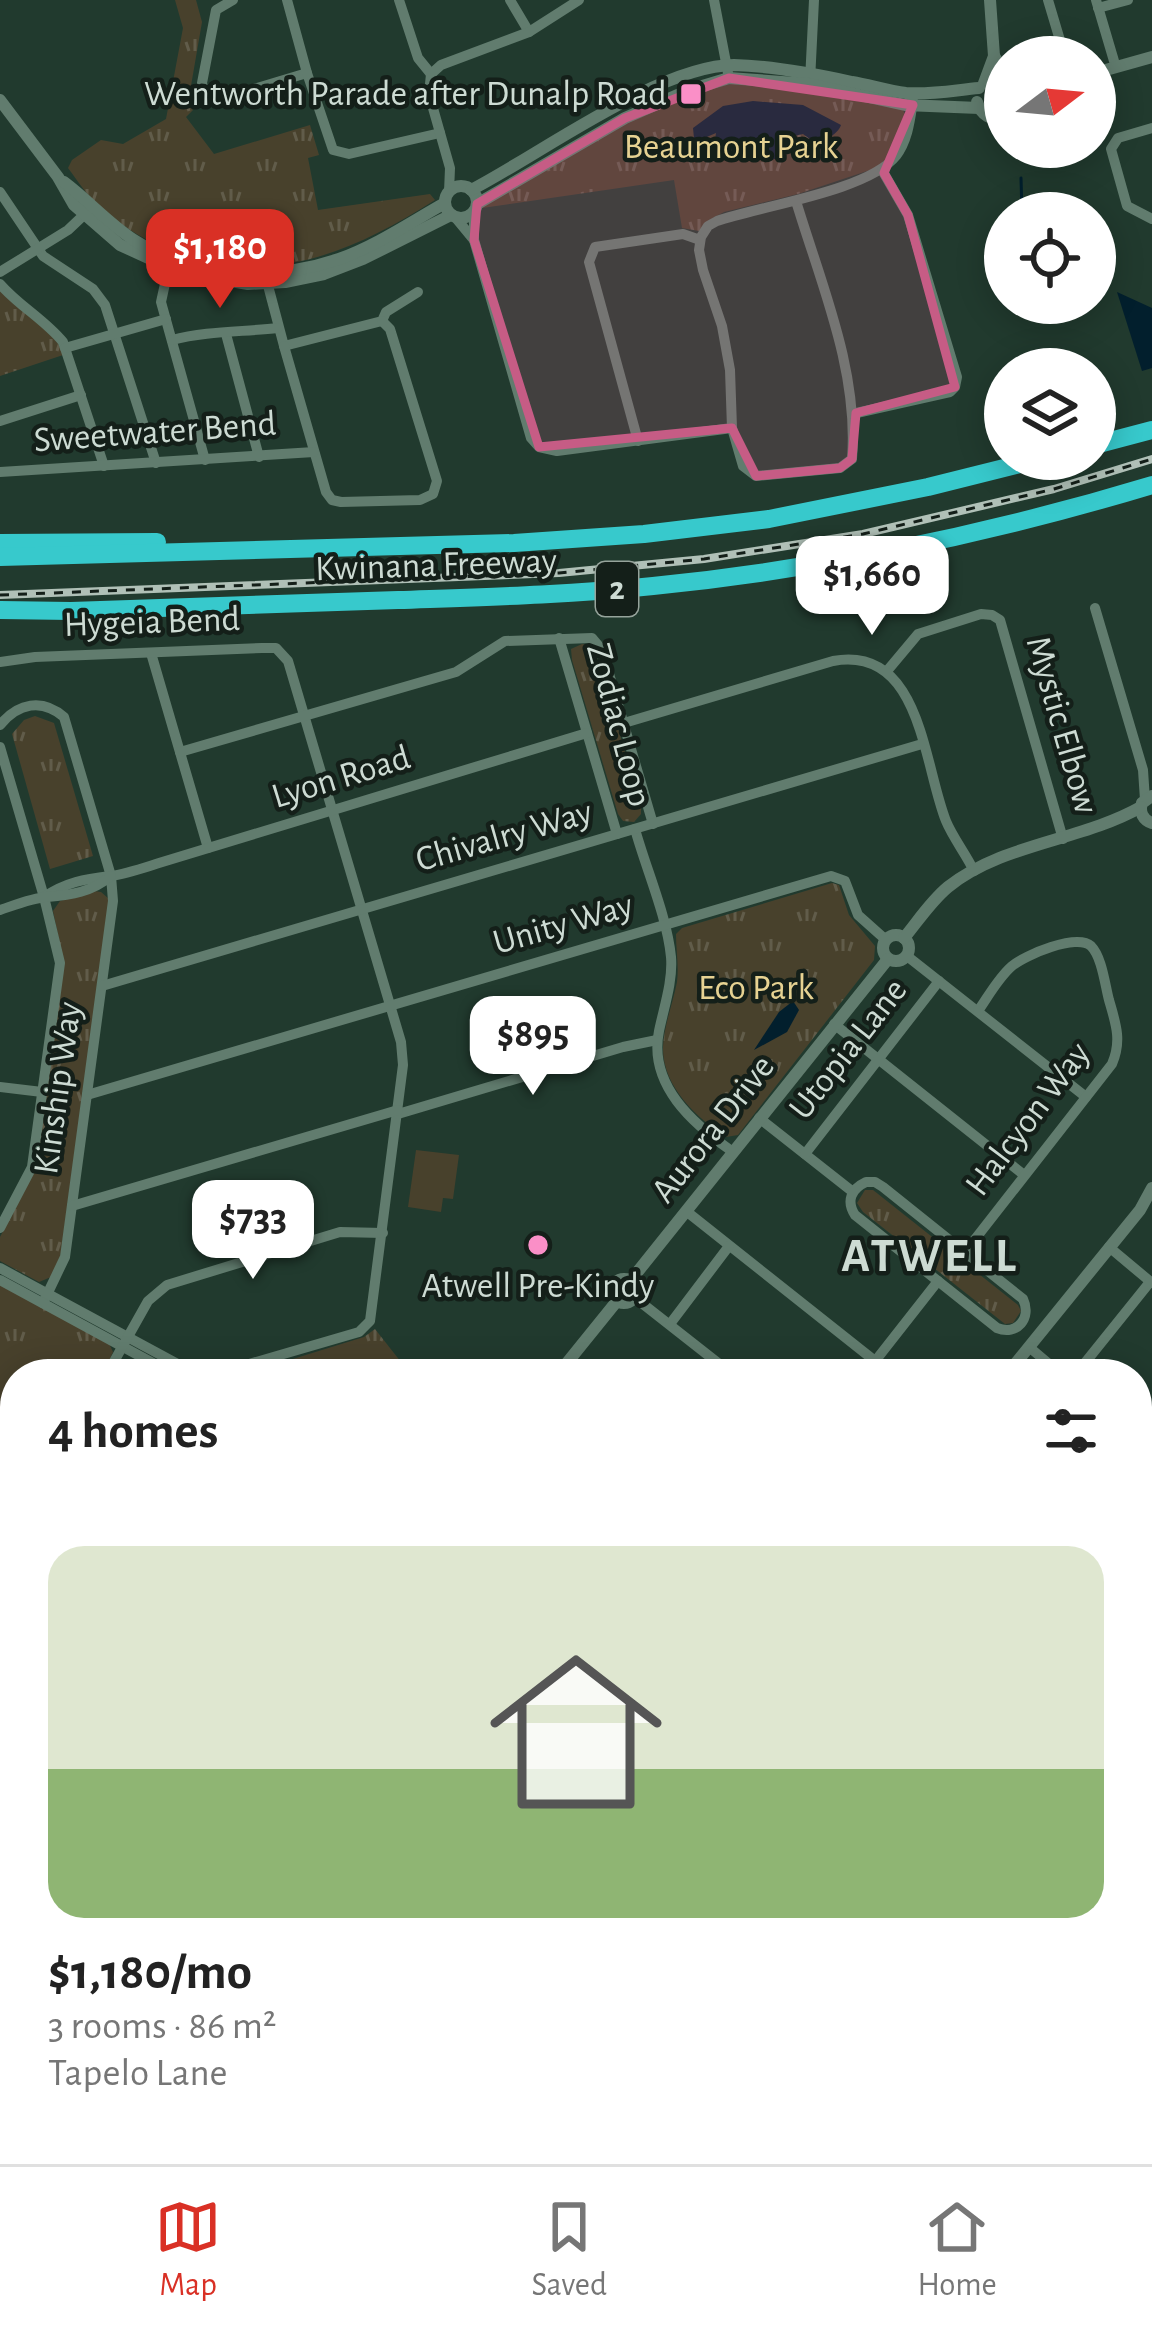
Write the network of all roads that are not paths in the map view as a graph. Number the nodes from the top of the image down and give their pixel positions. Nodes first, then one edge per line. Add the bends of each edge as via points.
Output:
1 (232, 0) edge
2 (287, 0) edge
3 (399, 0) edge
4 (510, 0) edge
5 (579, 0) edge
6 (714, 0) edge
7 (814, 0) edge
8 (990, 0) edge
9 (1048, 0) edge
10 (1128, 0) edge
11 (1097, 4) edge
12 (530, 32) junction
13 (993, 36) edge
14 (1059, 36) edge
15 (1107, 36) edge
16 (1152, 54) edge
17 (1116, 61) edge
18 (1116, 64) edge
19 (728, 72) junction
20 (307, 74) junction
21 (431, 74) junction
22 (810, 79) junction
23 (984, 81) edge
24 (982, 86) junction
25 (913, 99) junction
26 (0, 100) edge
27 (979, 107) junction
28 (984, 112) edge
29 (1152, 128) edge
30 (440, 133) junction
31 (882, 170) junction
32 (0, 192) edge
33 (796, 201) junction
34 (461, 202) junction
35 (89, 210) junction
36 (1152, 219) edge
37 (700, 240) junction
38 (37, 249) junction
39 (169, 263) junction
40 (0, 272) edge
41 (266, 278) junction
42 (0, 284) edge
43 (418, 292) dead end
44 (166, 319) junction
45 (382, 321) junction
46 (278, 328) junction
47 (116, 334) junction
48 (226, 334) junction
49 (172, 340) junction
50 (284, 346) junction
51 (65, 348) junction
52 (81, 395) junction
53 (852, 414) junction
54 (0, 421) edge
55 (732, 428) junction
56 (1152, 430) edge
57 (1116, 439) edge
58 (638, 440) junction
59 (314, 452) junction
60 (259, 457) junction
61 (205, 460) junction
62 (155, 463) junction
63 (104, 466) junction
64 (0, 472) edge
65 (984, 473) edge
66 (1152, 484) edge
67 (0, 543) edge
68 (281, 550) junction
69 (0, 557) edge
70 (1094, 608) dead end
71 (0, 610) edge
72 (71, 611) junction
73 (0, 622) edge
74 (559, 638) junction
75 (151, 653) junction
76 (0, 662) edge
77 (887, 671) junction
78 (304, 716) junction
79 (624, 723) junction
80 (0, 725) edge
81 (587, 734) junction
82 (922, 744) junction
83 (0, 748) edge
84 (181, 752) junction
85 (1143, 770) junction
86 (1152, 786) edge
87 (1147, 809) edge
88 (333, 811) junction
89 (653, 824) junction
90 (634, 830) junction
91 (617, 834) junction
92 (1063, 838) junction
93 (208, 848) junction
94 (974, 871) junction
95 (111, 876) junction
96 (44, 897) junction
97 (362, 909) junction
98 (0, 910) edge
99 (664, 926) junction
100 (904, 938) junction
101 (886, 940) junction
102 (907, 956) junction
103 (888, 958) junction
104 (939, 981) junction
105 (102, 986) junction
106 (390, 1005) junction
107 (978, 1011) junction
108 (834, 1024) junction
109 (657, 1040) junction
110 (879, 1059) junction
111 (0, 1087) edge
112 (42, 1092) junction
113 (87, 1095) junction
114 (1086, 1097) junction
115 (398, 1112) junction
116 (759, 1118) junction
117 (733, 1152) junction
118 (805, 1154) junction
119 (1024, 1174) junction
120 (1152, 1188) edge
121 (854, 1192) junction
122 (72, 1206) junction
123 (686, 1211) junction
124 (0, 1228) edge
125 (383, 1233) junction
126 (729, 1246) junction
127 (1109, 1247) junction
128 (964, 1252) junction
129 (0, 1268) edge
130 (1150, 1278) edge
131 (0, 1280) edge
132 (631, 1280) junction
133 (938, 1281) junction
134 (45, 1298) junction
135 (634, 1298) junction
136 (617, 1301) junction
137 (670, 1324) junction
138 (125, 1342) junction
139 (1029, 1347) junction
140 (115, 1359) edge
141 (150, 1359) edge
142 (163, 1359) edge
143 (266, 1359) edge
144 (573, 1359) edge
145 (713, 1359) edge
146 (872, 1359) edge
147 (877, 1359) edge
148 (1019, 1359) edge
149 (1043, 1359) edge
150 (1088, 1359) edge

1 - 20 street via 216,10 202,82 207,104
2 - 20 street
3 - 21 street
4 - 12 street
5 - 12 street
6 - 19 street
7 - 22 street
8 - 13 street
9 - 14 street
10 - 11 street
11 - 15 street
12 - 21 street
16 - 17 street
16 - 18 street
19 - 22 street
19 - 34 street
20 - 30 street via 333,150 349,154
21 - 30 street
22 - 25 street
23 - 24 street
24 - 25 street
24 - 27 street
25 - 27 street
25 - 31 street via 903,145
26 - 35 street
27 - 28 street
29 - 36 street via 1118,138 1111,149 1127,206
30 - 34 street
31 - 33 street
31 - 53 street via 908,215 957,377 950,392
32 - 38 street
33 - 37 street via 717,221
33 - 53 street via 846,365
34 - 41 street via 342,268
34 - 58 street via 531,438 557,451
35 - 38 street
35 - 39 street
37 - 55 street via 730,370
37 - 58 street via 683,234 595,247 589,262
38 - 40 street
38 - 47 street via 93,289
39 - 41 street
39 - 44 street
41 - 46 street
42 - 51 street
43 - 45 street
44 - 47 street
44 - 49 street
45 - 50 street
45 - 59 street via 437,481 434,494 332,500
46 - 48 street
46 - 50 street
47 - 51 street
47 - 62 street
48 - 49 street
48 - 60 street
49 - 61 street
50 - 59 street
51 - 52 street
52 - 54 street
52 - 63 street
53 - 55 street via 852,459 840,468 756,476 743,466
55 - 58 street
56 - 57 highway
59 - 60 street, Sweetwater Bend
60 - 61 street, Sweetwater Bend
61 - 62 street, Sweetwater Bend
62 - 63 street, Sweetwater Bend
63 - 64 street, Sweetwater Bend
65 - 68 highway, Kwinana Freeway / 2 via 769,519 665,532
66 - 72 highway, Kwinana Freeway / 2 via 937,542 654,586
67 - 68 highway, 2
68 - 69 highway, Kwinana Freeway / 2
70 - 85 street
71 - 72 highway, Kwinana Freeway / 2
72 - 73 highway, 2
74 - 78 street via 505,641 456,672
74 - 79 street, Zodiac Loop via 598,643
74 - 81 street, Zodiac Loop
75 - 76 street, Hygeia Bend
75 - 78 street, Hygeia Bend via 276,648 288,661
75 - 84 street
77 - 79 street via 833,661
77 - 82 street via 902,687
77 - 92 street, Mystic Elbow via 918,634 982,614 1000,620
78 - 84 street
78 - 88 street, Hygeia Bend
79 - 89 street, Zodiac Loop
80 - 95 street, Kinship Way via 28,705 64,717
81 - 88 street, Lyon Road
81 - 91 street, Zodiac Loop
82 - 89 street, Chivalry Way
82 - 94 street via 945,819
83 - 96 street
84 - 93 street
85 - 86 street
85 - 87 street
87 - 92 street
88 - 93 street, Lyon Road
88 - 97 street, Hygeia Bend
89 - 90 street, Chivalry Way
90 - 91 street, Chivalry Way
90 - 99 street
91 - 97 street, Chivalry Way
92 - 94 street
93 - 95 street, Lyon Road
94 - 100 street via 946,888
95 - 96 street, Lyon Road via 77,880
95 - 105 street, Kinship Way
96 - 98 street, Lyon Road
96 - 112 street via 60,963
97 - 105 street, Chivalry Way
97 - 106 street, Hygeia Bend
99 - 101 street, Unity Way via 835,876 845,881 857,914
99 - 106 street, Unity Way
99 - 109 street via 671,960
100 - 101 street
100 - 102 street
101 - 103 street
102 - 103 street
102 - 104 street
103 - 108 street, Aurora Drive
104 - 107 street
104 - 110 street, Utopia Lane
105 - 113 street, Kinship Way
106 - 113 street, Unity Way
106 - 115 street, Hygeia Bend via 403,1054
107 - 114 street
107 - 114 street, Halcyon Way via 1015,963 1071,941 1091,946 1118,1049
108 - 110 street
108 - 116 street, Aurora Drive
109 - 115 street
109 - 117 street via 662,1073 682,1109
110 - 118 street, Utopia Lane
110 - 119 street
111 - 112 street
112 - 124 street via 32,1167
113 - 122 street, Kinship Way
114 - 119 street, Halcyon Way
115 - 122 street
115 - 125 street, Hygeia Bend
116 - 117 street, Aurora Drive
116 - 118 street
117 - 123 street, Aurora Drive
118 - 121 street
119 - 128 street, Halcyon Way
120 - 127 street
121 - 128 street via 875,1182
121 - 133 street via 855,1215
122 - 134 street, Kinship Way via 65,1257
123 - 126 street
123 - 132 street, Aurora Drive
125 - 138 street via 340,1232 179,1280 156,1292
125 - 143 street, Hygeia Bend via 366,1327
126 - 137 street
126 - 146 street
127 - 130 street
127 - 139 street
128 - 133 street via 1023,1299 1025,1320 997,1328
129 - 134 street
130 - 150 street
131 - 134 street
132 - 135 street
132 - 136 street via 614,1283
133 - 147 street
134 - 138 street
135 - 136 street
135 - 137 street
136 - 144 street
137 - 145 street
138 - 140 street
138 - 141 street
138 - 142 street
139 - 148 street
139 - 149 street

